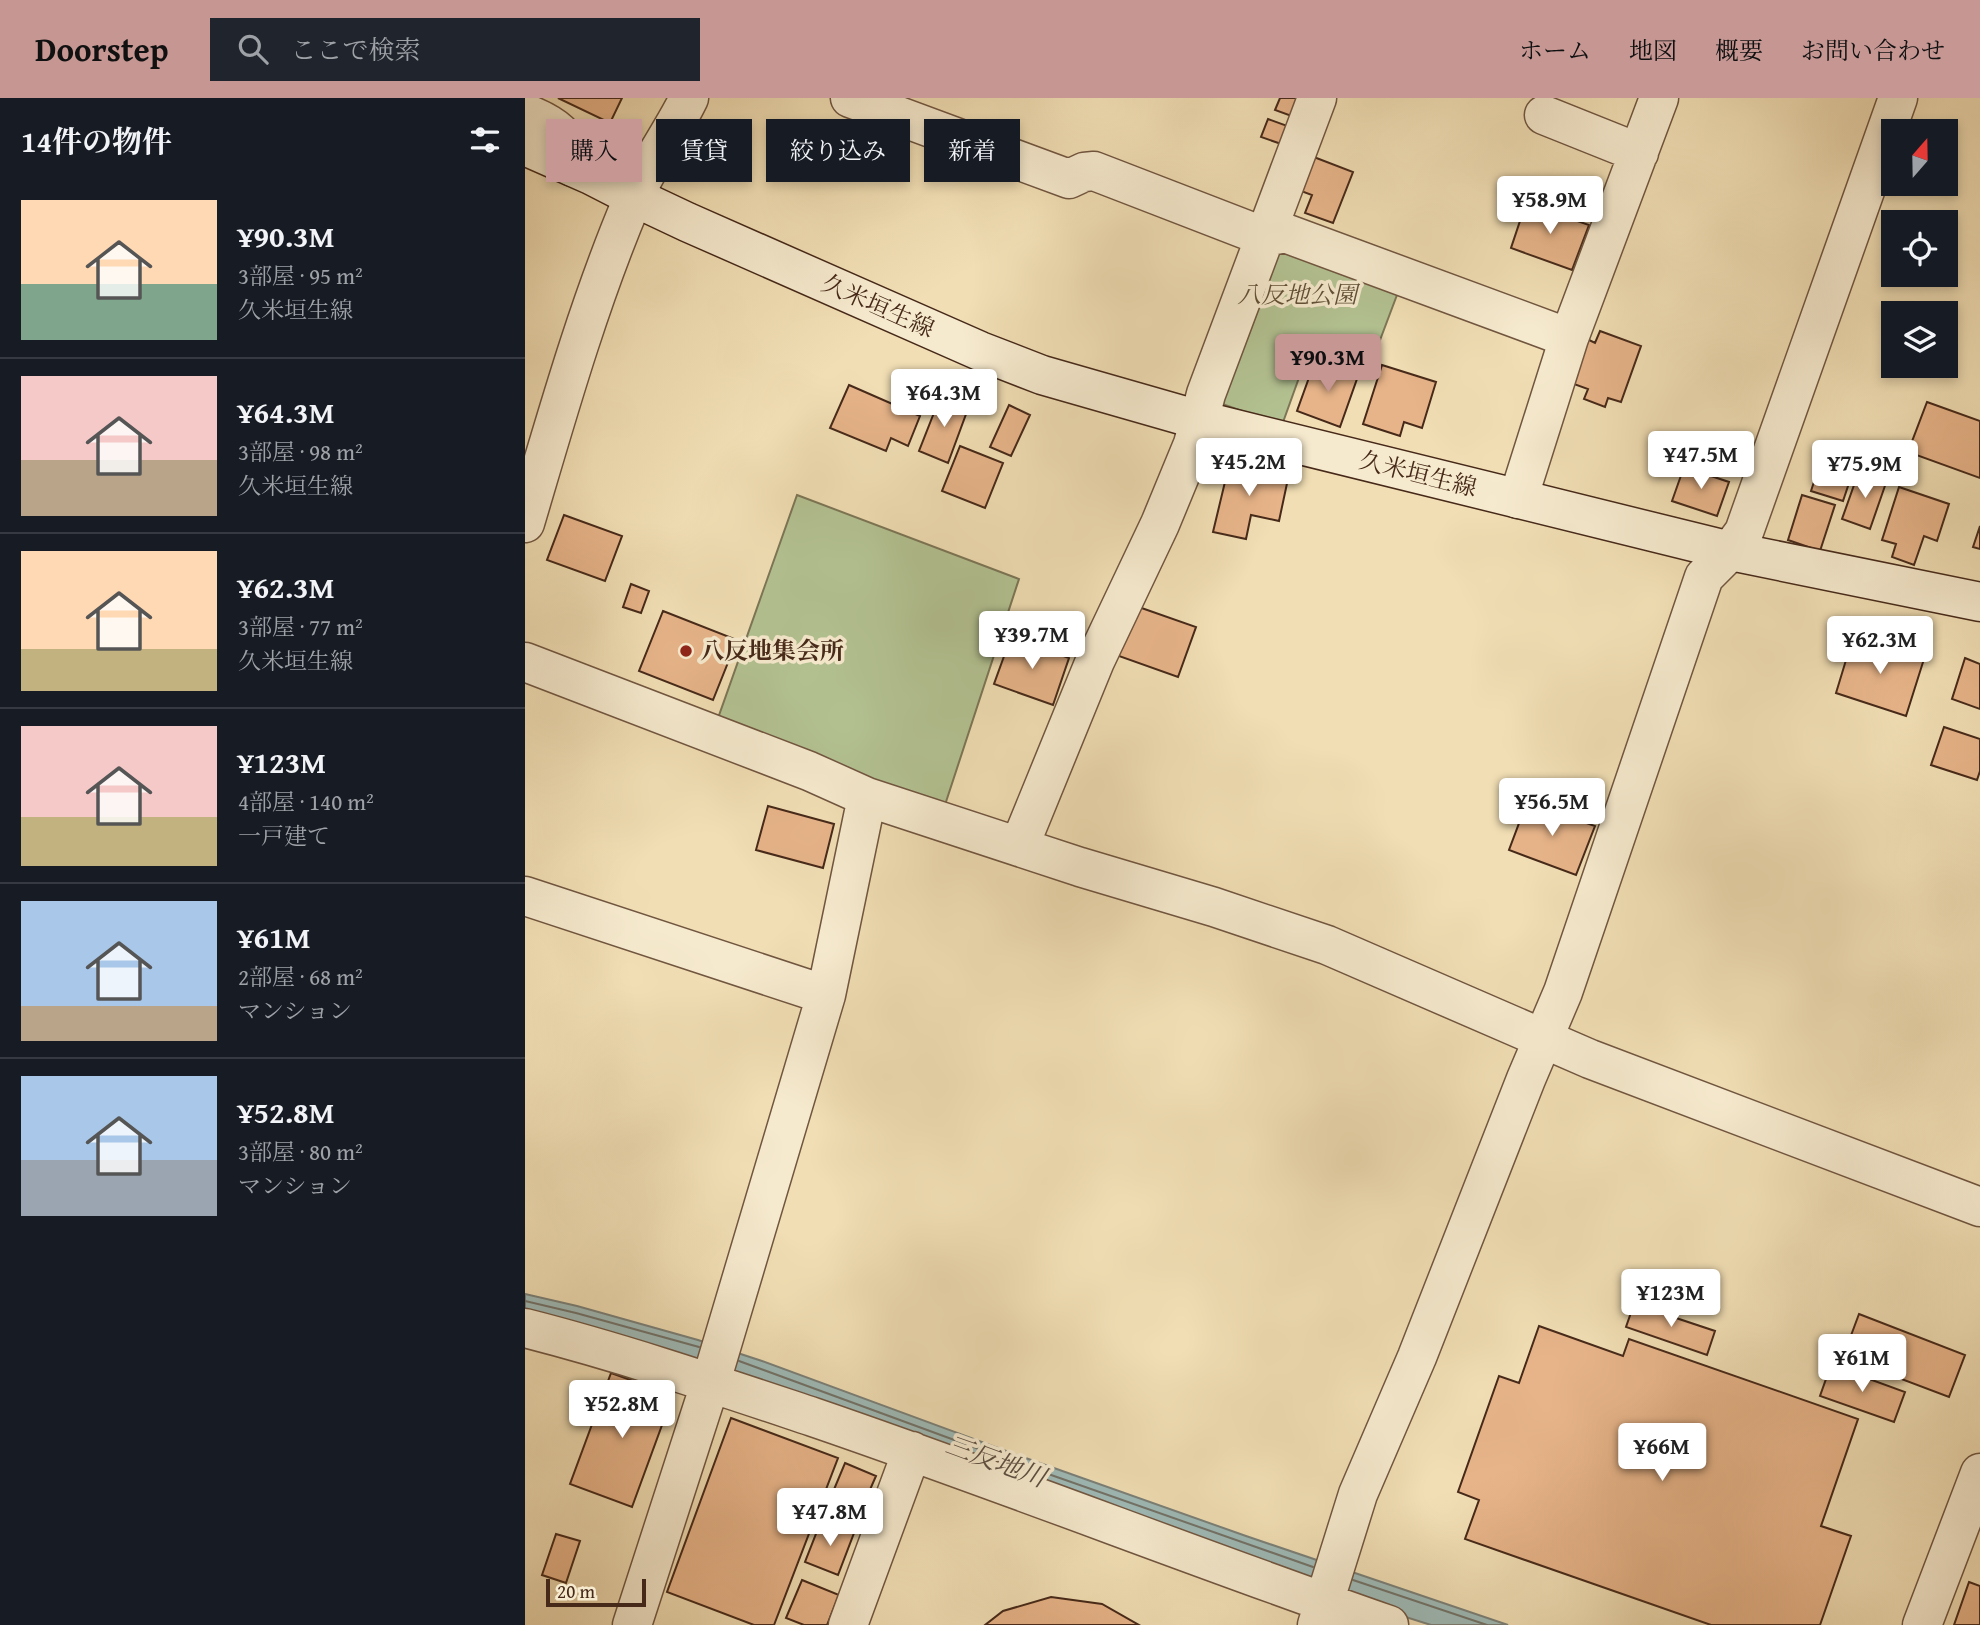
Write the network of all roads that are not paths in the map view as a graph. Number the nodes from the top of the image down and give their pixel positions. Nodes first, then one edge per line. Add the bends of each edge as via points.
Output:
1 (688, 98) edge
2 (850, 98) edge
3 (1317, 98) edge
4 (1659, 98) edge
5 (1898, 98) edge
6 (525, 113) edge
7 (1544, 115) dead end
8 (546, 124) edge
9 (525, 146) edge
10 (1639, 153) junction
11 (546, 155) edge
12 (604, 182) edge
13 (634, 197) junction
14 (1265, 237) junction
15 (1569, 338) junction
16 (1199, 420) junction
17 (530, 485) edge
18 (1518, 499) junction
19 (525, 523) edge
20 (1730, 551) junction
21 (1980, 602) edge
22 (525, 662) edge
23 (867, 797) junction
24 (1019, 847) junction
25 (525, 896) edge
26 (826, 995) junction
27 (1542, 1040) junction
28 (1980, 1207) edge
29 (525, 1328) edge
30 (711, 1380) junction
31 (912, 1451) junction
32 (1980, 1473) edge
33 (1969, 1536) edge
34 (1326, 1596) edge
35 (632, 1625) edge
36 (848, 1625) edge
37 (1389, 1625) edge
38 (1922, 1625) edge

1 - 13 street
2 - 14 street via 1069,179 1094,171 1110,176
3 - 14 street
4 - 10 street
5 - 20 street via 1744,532
6 - 8 street
7 - 10 street
9 - 11 street, 久米垣生線
10 - 15 street
12 - 13 street, 久米垣生線
13 - 16 street, 久米垣生線 via 980,351 1042,375
13 - 17 street
14 - 15 street via 1286,233
14 - 16 street
15 - 18 street
16 - 18 street, 久米垣生線
16 - 24 street via 1160,524 1095,661
17 - 19 street
18 - 20 street, 久米垣生線
20 - 21 street, 久米垣生線
20 - 27 street via 1704,577 1563,992
22 - 23 street
23 - 24 street
23 - 26 street
24 - 27 street via 1327,945
25 - 26 street
26 - 30 street
27 - 28 street
27 - 34 street via 1358,1494
29 - 30 street
30 - 31 street
30 - 35 street
31 - 34 street
31 - 36 street
32 - 33 street
33 - 38 street
34 - 37 street

